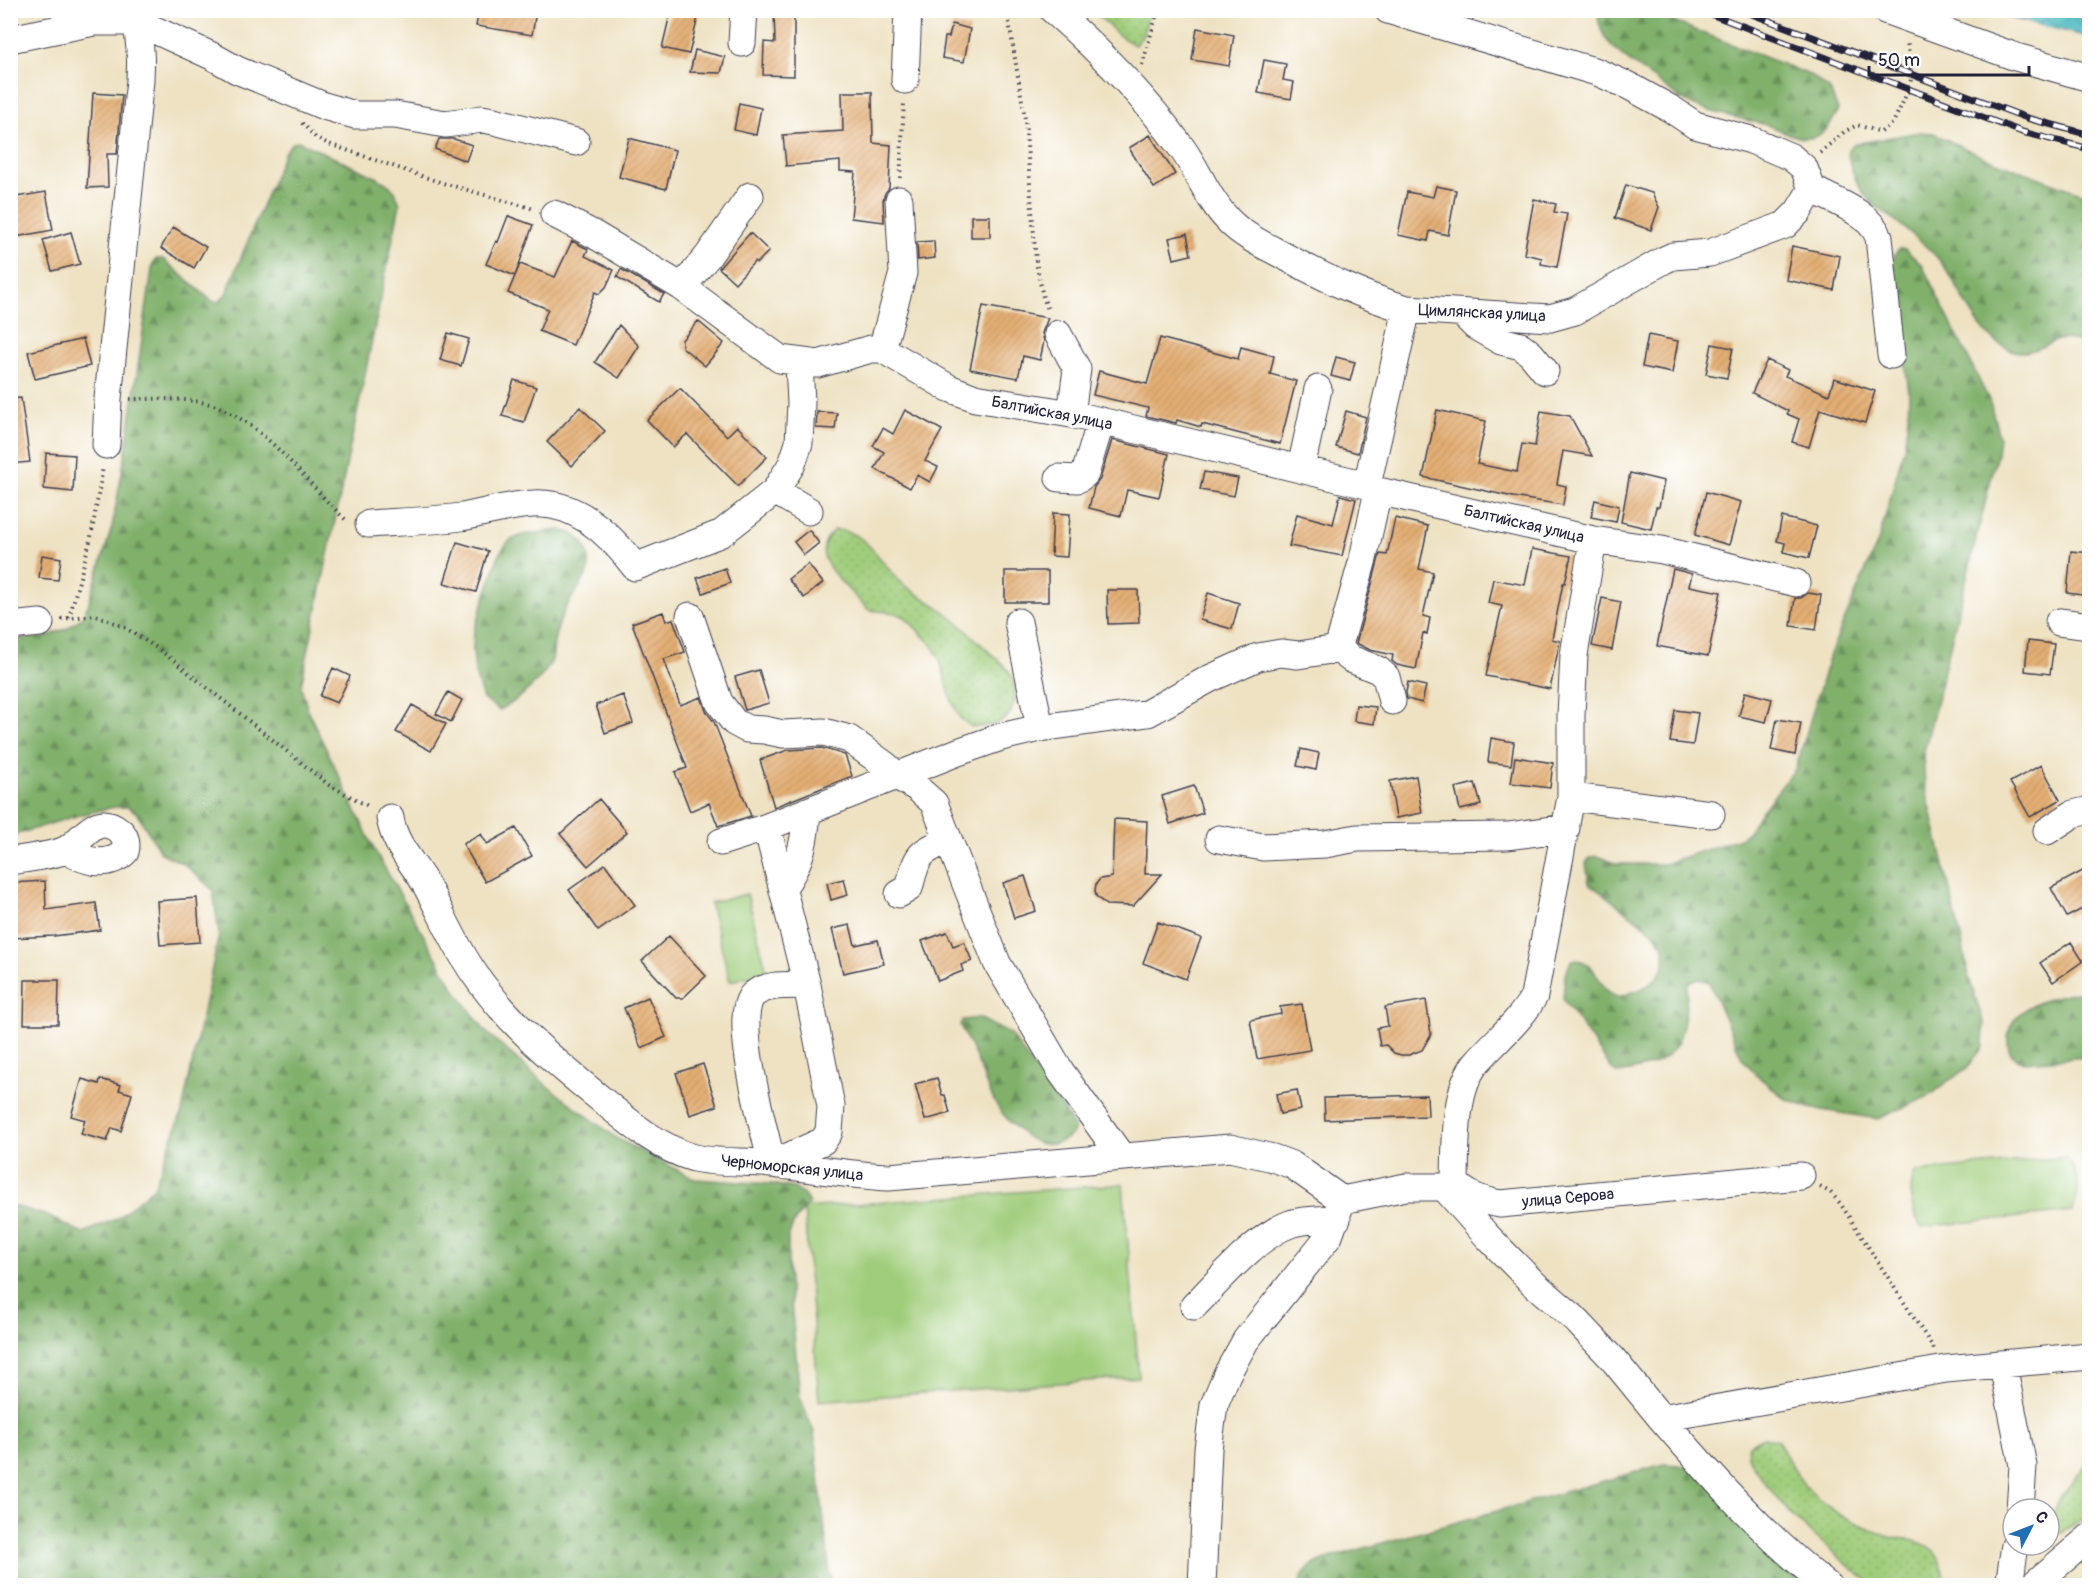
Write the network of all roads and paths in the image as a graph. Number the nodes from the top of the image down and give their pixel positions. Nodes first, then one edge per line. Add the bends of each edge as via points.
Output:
1 (744, 10) edge
2 (908, 10) edge
3 (1007, 10) edge
4 (1053, 10) edge
5 (1158, 10) edge
6 (1388, 10) edge
7 (1886, 10) edge
8 (136, 16) edge
9 (1911, 21) junction
10 (10, 39) edge
11 (742, 43) dead end
12 (2090, 78) edge
13 (905, 80) joint
14 (1135, 90) junction
15 (296, 93) junction
16 (576, 142) dead end
17 (1808, 178) junction
18 (750, 196) dead end
19 (899, 200) joint
20 (554, 214) joint
21 (682, 287) junction
22 (1407, 309) junction
23 (1462, 313) junction
24 (1058, 334) joint
25 (882, 349) junction
26 (1891, 355) dead end
27 (798, 363) junction
28 (1545, 371) dead end
29 (1318, 389) dead end
30 (108, 399) junction
31 (1071, 414) junction
32 (1101, 421) junction
33 (106, 445) joint
34 (1301, 468) junction
35 (1059, 478) dead end
36 (1372, 488) junction
37 (776, 490) junction
38 (809, 510) dead end
39 (369, 524) joint
40 (1593, 540) junction
41 (1796, 584) dead end
42 (690, 616) dead end
43 (69, 618) junction
44 (1018, 622) dead end
45 (2059, 622) dead end
46 (40, 623) joint
47 (10, 626) edge
48 (2090, 626) edge
49 (1338, 649) junction
50 (1392, 701) dead end
51 (1040, 728) junction
52 (897, 776) junction
53 (1571, 797) junction
54 (2090, 810) edge
55 (807, 811) junction
56 (1711, 814) dead end
57 (390, 818) joint
58 (767, 827) junction
59 (1566, 828) junction
60 (2047, 831) dead end
61 (1219, 839) dead end
62 (948, 840) junction
63 (721, 842) dead end
64 (66, 850) dead end
65 (10, 861) edge
66 (784, 886) junction
67 (899, 894) dead end
68 (807, 985) junction
69 (1121, 1156) junction
70 (772, 1164) junction
71 (1801, 1176) joint
72 (1449, 1185) junction
73 (1339, 1209) junction
74 (1194, 1306) dead end
75 (2090, 1356) edge
76 (2003, 1365) junction
77 (1946, 1369) junction
78 (1662, 1418) junction
79 (2021, 1497) edge
80 (2090, 1537) edge
81 (2013, 1557) edge
82 (1202, 1586) edge
83 (1828, 1586) edge
84 (2008, 1586) edge
85 (2032, 1586) edge

1 - 11 street
2 - 13 street
3 - 24 path via 1025,119 1036,262 1043,297
4 - 14 street, Цимлянская улица
5 - 14 path
6 - 17 street via 1597,72 1695,125 1751,140 1791,157
7 - 9 street
8 - 10 street
8 - 15 street via 237,70
8 - 30 street via 142,75
9 - 12 street
9 - 17 path via 1907,43 1912,75 1893,123 1881,132 1857,125 1850,128
13 - 19 path
14 - 22 street, Цимлянская улица via 1189,158 1228,221 1295,262 1384,303
15 - 16 street via 355,115 395,115 445,124 482,119
15 - 20 path via 295,107 301,121 316,138 436,181
17 - 23 street, Цимлянская улица via 1798,212 1785,225 1710,253 1673,256 1575,311 1550,318
17 - 26 street via 1875,226
18 - 21 street
19 - 25 street via 903,273
20 - 21 street
21 - 27 street via 780,359
22 - 23 street, Цимлянская улица
22 - 36 street
23 - 28 street via 1501,341 1521,346
24 - 31 street via 1077,369
25 - 27 street via 818,364
25 - 31 street, Балтийская улица via 928,377 975,398
27 - 37 street via 799,442 792,464
29 - 34 street
30 - 33 street
30 - 39 path via 177,399 220,408 283,453 350,523 359,529
31 - 32 street, Балтийская улица
32 - 34 street, Балтийская улица
32 - 35 street via 1085,474 1078,479
33 - 43 path via 91,537
34 - 36 street, Балтийская улица
36 - 40 street, Балтийская улица
36 - 49 street via 1363,559
37 - 38 street
37 - 39 street via 722,533 635,567 594,524 574,511 553,506 535,504 459,517
40 - 41 street, Балтийская улица via 1662,550
40 - 53 street, Балтийская улица via 1574,655
42 - 52 street via 719,702 734,722 747,729 783,734 839,735
43 - 46 path
43 - 57 path via 96,615 124,627 160,650 330,785
44 - 51 street
45 - 48 street
46 - 47 street
49 - 50 street via 1386,677
49 - 51 street via 1258,657 1148,713
51 - 52 street via 990,741
52 - 55 street
52 - 62 street via 934,803
53 - 56 street
53 - 59 street, Балтийская улица
54 - 60 street via 2073,814
55 - 58 street
55 - 66 street via 801,856
57 - 70 street, Черноморская улица via 399,846 474,973 507,1015 561,1067 653,1139 695,1158
58 - 63 street
58 - 66 street
59 - 61 street via 1508,836 1357,838 1263,847
59 - 72 street, Балтийская улица via 1534,996 1516,1022 1475,1065 1459,1102
62 - 67 street via 921,854 909,888
62 - 69 street via 997,963 1061,1072
64 - 65 street
66 - 68 street
68 - 70 street via 831,1122 823,1141
68 - 70 street via 769,987 752,995 746,1005 745,1030 752,1078
69 - 70 street, Черноморская улица via 889,1177
69 - 73 street, Черноморская улица via 1230,1148 1273,1158 1292,1165
71 - 72 street, улица Серова via 1500,1204
71 - 77 path via 1830,1192 1840,1203
72 - 73 street via 1406,1187
72 - 78 street via 1487,1236 1574,1318
73 - 74 street via 1280,1229 1258,1244
73 - 82 street via 1329,1236 1246,1340 1214,1405 1208,1449
75 - 76 street
76 - 77 street
76 - 79 street via 2023,1466
77 - 78 street
78 - 83 street via 1722,1489
80 - 85 street
81 - 84 street

